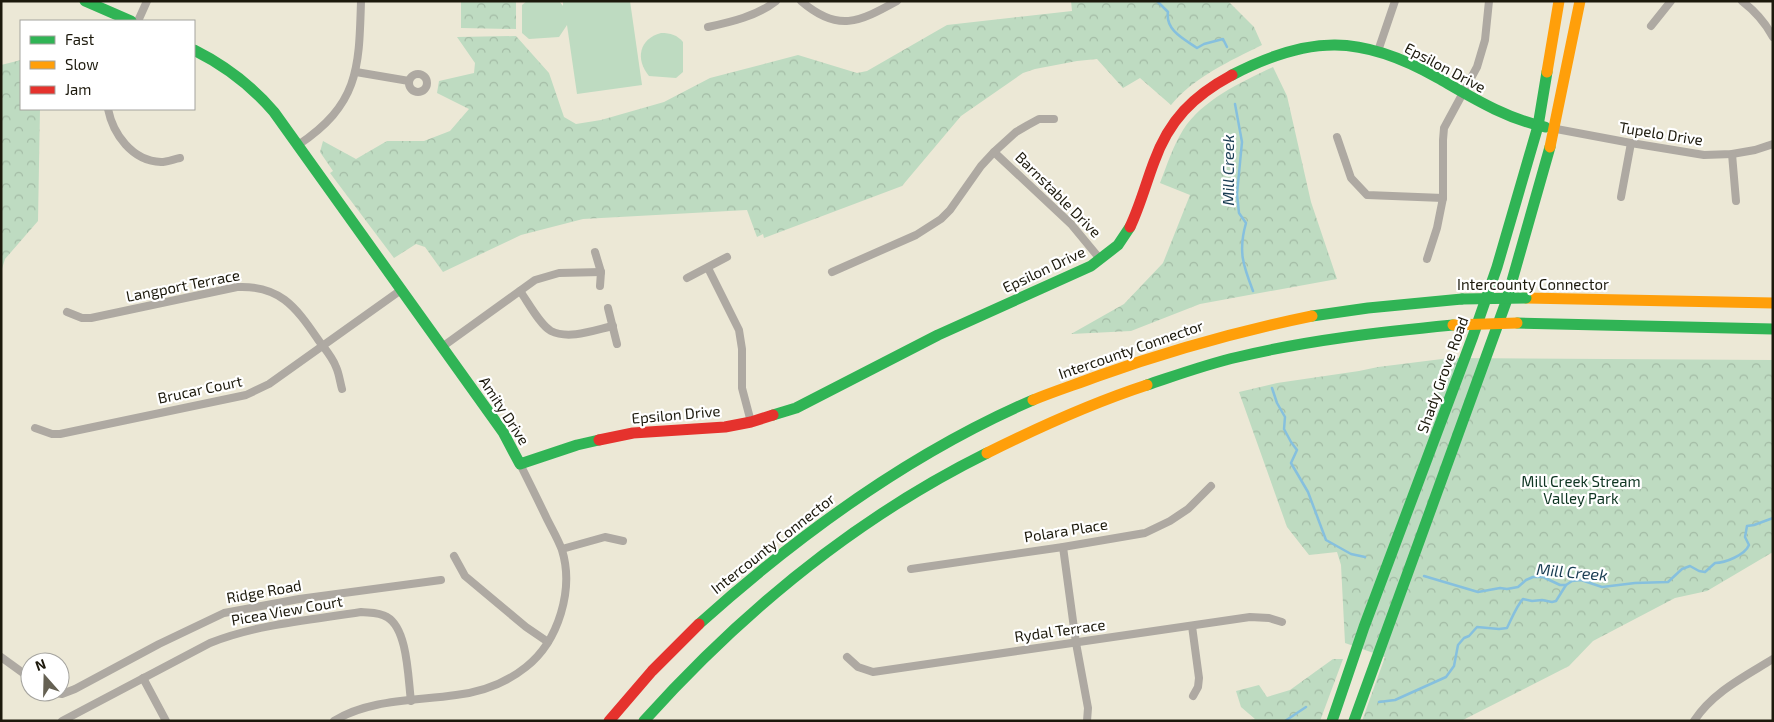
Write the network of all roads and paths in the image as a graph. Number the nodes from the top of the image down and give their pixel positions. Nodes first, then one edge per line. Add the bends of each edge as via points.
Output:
1 (86, 1) edge
2 (147, 1) edge
3 (361, 1) edge
4 (776, 1) edge
5 (801, 1) edge
6 (897, 1) edge
7 (1395, 1) edge
8 (1489, 1) edge
9 (1558, 1) edge
10 (1580, 1) edge
11 (1671, 1) edge
12 (1742, 1) edge
13 (129, 20) edge
14 (138, 20) edge
15 (1651, 26) dead end
16 (708, 27) dead end
17 (1773, 37) edge
18 (195, 50) edge
19 (1378, 51) junction
20 (356, 72) junction
21 (409, 81) dead end
22 (1462, 93) junction
23 (108, 110) edge
24 (1054, 119) dead end
25 (1546, 127) junction
26 (1337, 138) dead end
27 (1631, 143) junction
28 (1773, 144) edge
29 (298, 145) junction
30 (994, 152) junction
31 (1732, 154) junction
32 (180, 158) dead end
33 (1620, 197) dead end
34 (1443, 198) junction
35 (1736, 201) dead end
36 (595, 252) dead end
37 (727, 257) dead end
38 (1100, 259) junction
39 (1427, 259) dead end
40 (708, 268) junction
41 (601, 272) junction
42 (832, 272) dead end
43 (687, 278) dead end
44 (600, 286) dead end
45 (401, 290) junction
46 (520, 291) junction
47 (1773, 303) edge
48 (608, 308) dead end
49 (67, 312) dead end
50 (613, 326) junction
51 (1773, 328) edge
52 (616, 344) dead end
53 (322, 346) junction
54 (442, 347) junction
55 (342, 389) dead end
56 (751, 422) junction
57 (34, 428) dead end
58 (520, 464) junction
59 (1211, 486) dead end
60 (623, 541) dead end
61 (1063, 546) junction
62 (562, 549) junction
63 (454, 556) dead end
64 (911, 568) dead end
65 (442, 580) dead end
66 (1282, 622) dead end
67 (1192, 626) junction
68 (548, 642) junction
69 (1076, 643) junction
70 (1, 657) edge
71 (847, 657) dead end
72 (1773, 659) edge
73 (20, 671) edge
74 (143, 678) junction
75 (70, 691) edge
76 (1192, 696) dead end
77 (411, 701) junction
78 (62, 721) edge
79 (166, 721) edge
80 (334, 721) edge
81 (608, 721) edge
82 (644, 721) edge
83 (1087, 721) edge
84 (1332, 721) edge
85 (1354, 721) edge
86 (1694, 721) edge

1 - 13 main road
2 - 14 street
3 - 20 street
4 - 16 street via 759,12
5 - 6 street via 814,12 845,22 870,16
7 - 19 street
8 - 22 street via 1485,40
9 - 25 main road, Shady Grove Road
10 - 25 main road, Shady Grove Road
11 - 15 street
12 - 17 street via 1766,25
18 - 29 main road, Amity Drive via 242,78 269,105
19 - 22 main road, Epsilon Drive via 1422,69
19 - 38 main road, Epsilon Drive via 1339,43 1294,48 1262,59 1207,89 1184,110 1164,138 1124,237
20 - 21 street
20 - 29 street via 349,93 334,115
22 - 25 main road, Epsilon Drive via 1509,117
22 - 34 street via 1444,128
23 - 32 street via 111,123 129,149 155,161
24 - 30 street via 1039,119 1028,125
25 - 27 street, Tupelo Drive
25 - 84 main road, Shady Grove Road
25 - 85 main road, Shady Grove Road via 1506,302
26 - 34 street via 1351,178 1367,195
27 - 31 street, Tupelo Drive via 1704,155
27 - 33 street
28 - 31 street, Tupelo Drive
29 - 45 main road, Amity Drive
30 - 38 street, Barnstable Drive via 1071,224
30 - 42 street via 941,219 916,235
31 - 35 street
34 - 39 street
36 - 41 street
37 - 40 street
38 - 56 main road, Epsilon Drive via 1078,273 938,335 796,408
40 - 43 street
40 - 56 street via 739,330 742,388
41 - 44 street
41 - 46 street via 547,275
45 - 53 street, Brucar Court
45 - 54 main road, Amity Drive
46 - 50 street via 550,331 562,335
46 - 54 street
47 - 81 main road, Intercounty Connector, bridge via 1526,298 1401,303 1325,313 1256,327 1133,363 1022,404 955,438 893,474 825,520 727,596
48 - 50 street
49 - 53 street, Langport Terrace via 91,318 250,286 282,297 301,315
50 - 52 street
51 - 82 main road, bridge via 1517,323 1376,332 1320,340 1217,362 1118,395 1001,445 914,492 786,584 723,638
53 - 55 street, Langport Terrace via 336,366
53 - 57 street, Brucar Court via 268,384 246,395 60,434
54 - 58 main road, Amity Drive via 503,432
56 - 58 main road, Epsilon Drive via 725,427 633,433 577,445
58 - 62 street, Amity Drive
59 - 61 street, Polara Place via 1170,521 1145,533
60 - 62 street via 605,538
61 - 64 street, Polara Place
61 - 69 street
62 - 68 street, Amity Drive via 566,585 558,623
63 - 68 street via 465,576
65 - 75 street, Ridge Road via 224,612
66 - 67 street, Rydal Terrace via 1250,617
67 - 69 street, Rydal Terrace
67 - 76 street via 1199,678
68 - 77 street, Amity Drive via 527,666 492,686
69 - 71 street, Rydal Terrace via 874,672 858,667
69 - 83 street via 1088,708
70 - 73 street
72 - 86 street via 1724,689 1703,707
74 - 77 street, Picea View Court via 210,643 241,631 361,612 378,613 394,622 402,639
74 - 78 street, Picea View Court
74 - 79 street
77 - 80 street, Amity Drive via 367,708

